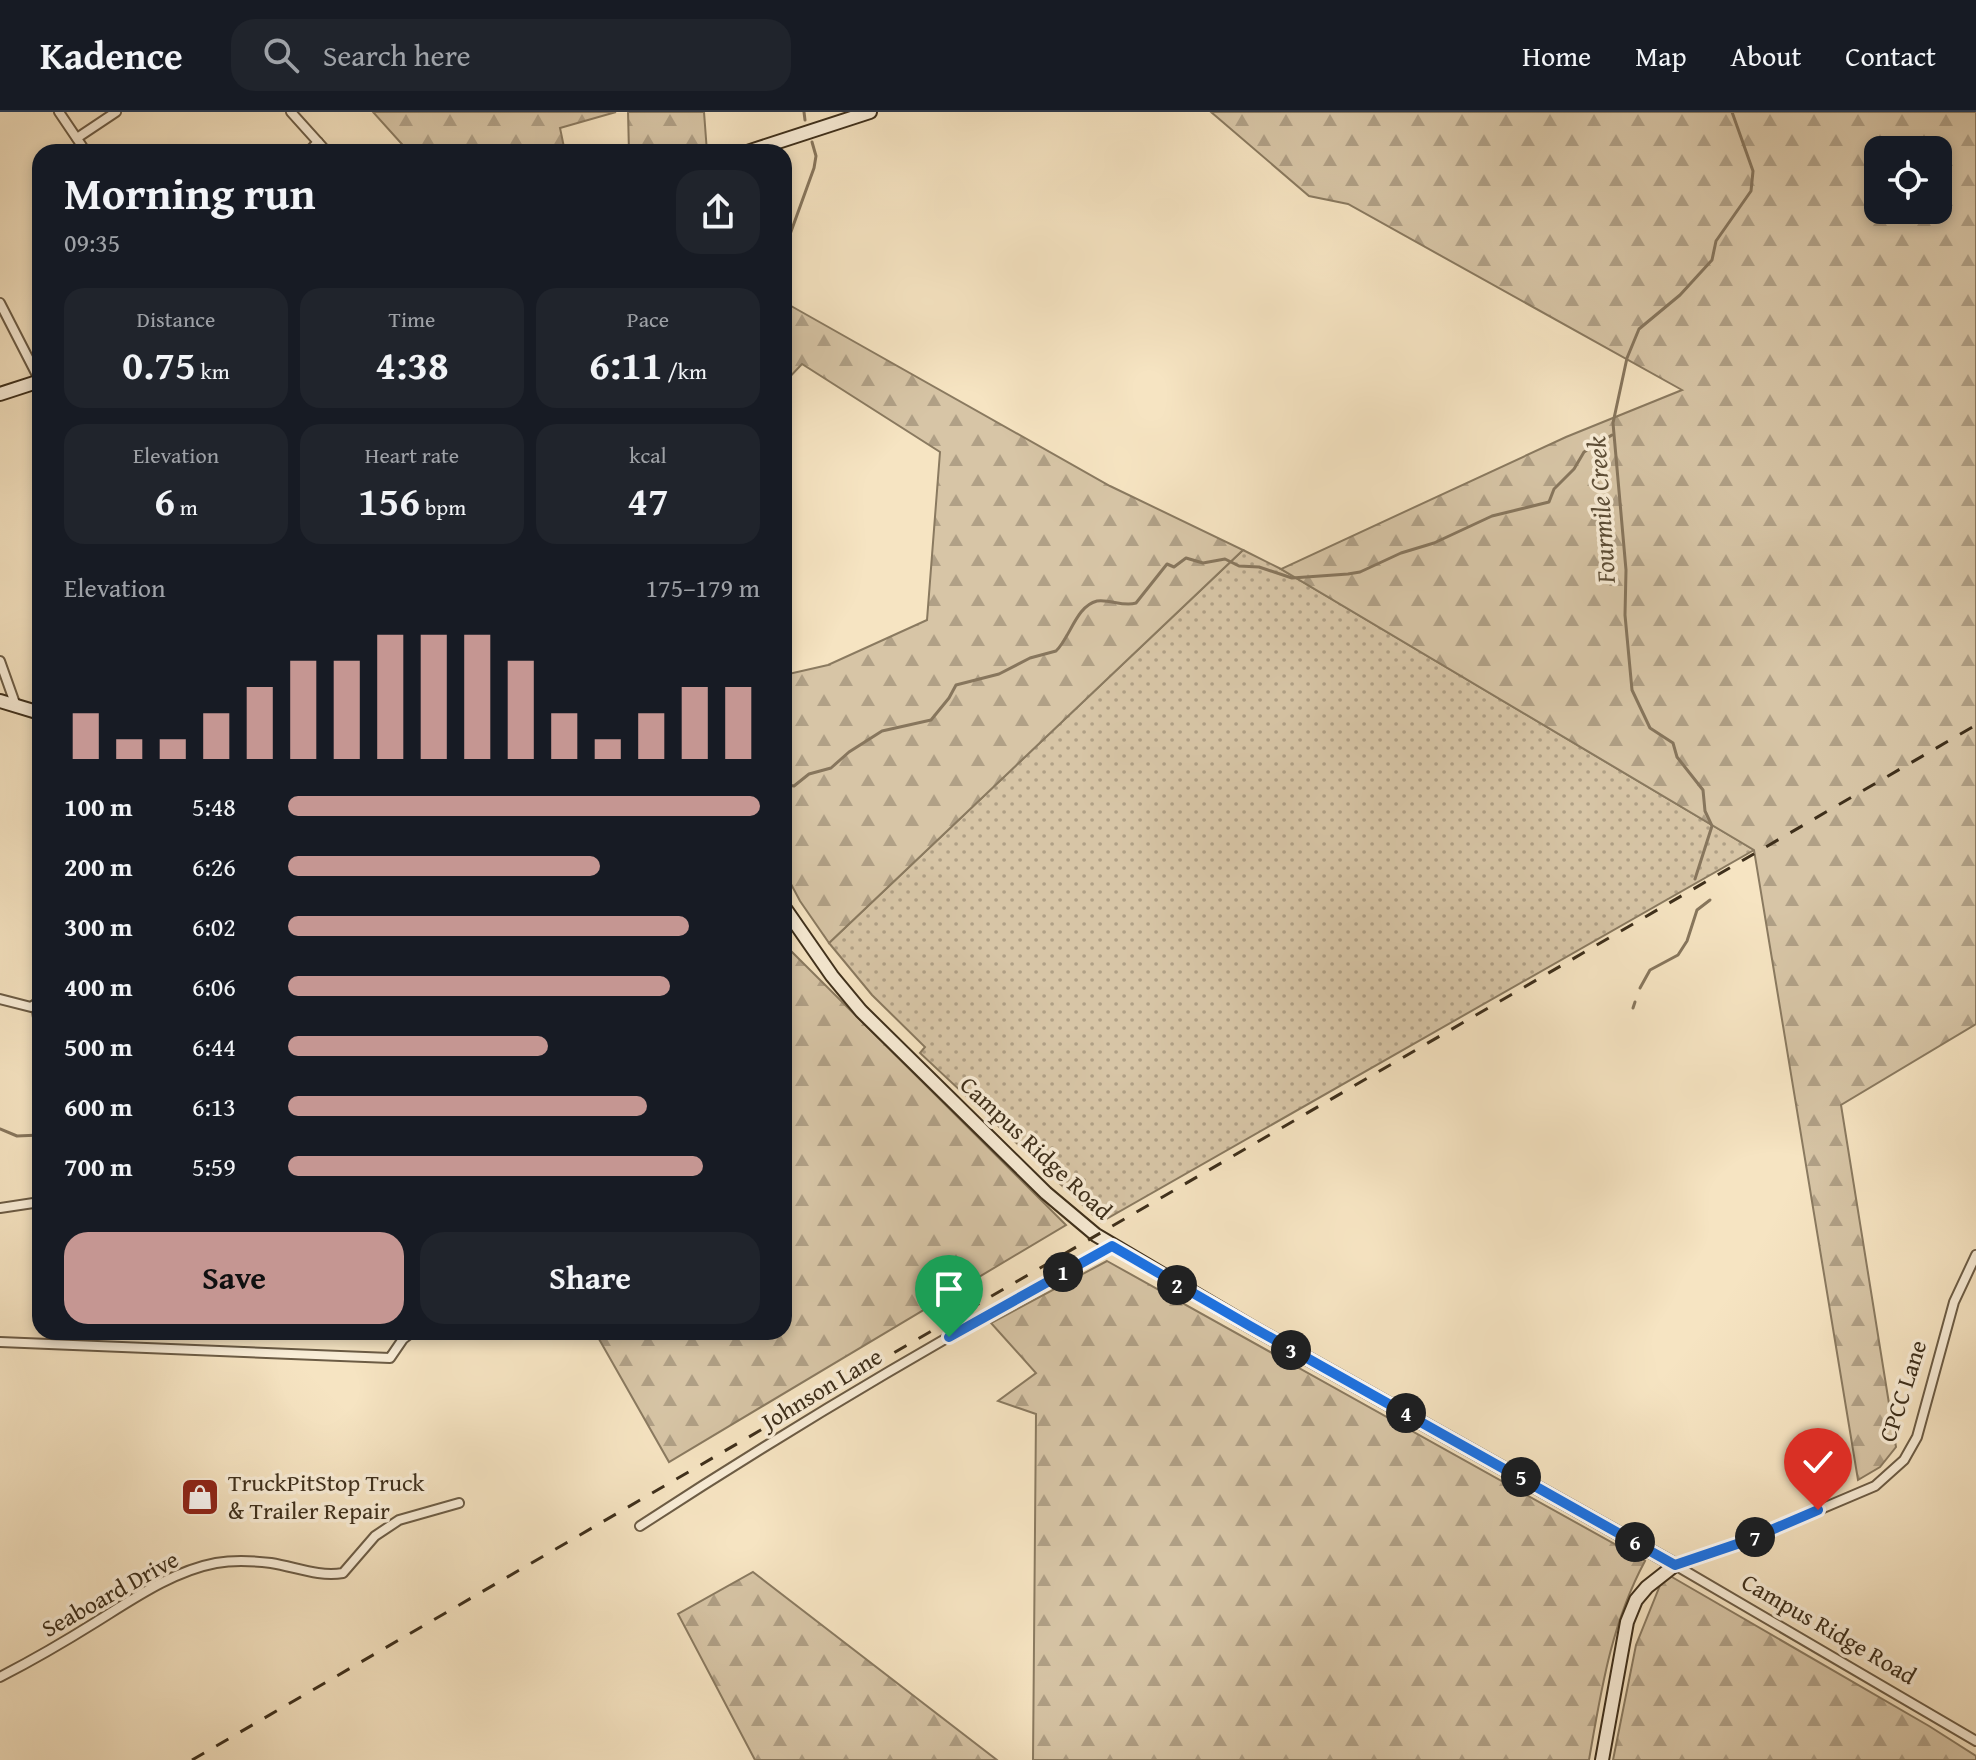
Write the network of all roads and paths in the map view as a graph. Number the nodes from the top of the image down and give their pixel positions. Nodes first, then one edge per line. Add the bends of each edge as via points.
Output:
1 (59, 112) edge
2 (116, 112) edge
3 (291, 112) edge
4 (870, 112) edge
5 (77, 138) junction
6 (318, 142) edge
7 (81, 144) edge
8 (772, 144) edge
9 (0, 303) edge
10 (32, 365) edge
11 (32, 384) edge
12 (0, 394) edge
13 (0, 661) edge
14 (0, 701) edge
15 (16, 706) junction
16 (32, 711) edge
17 (792, 918) edge
18 (0, 999) edge
19 (32, 1006) edge
20 (32, 1203) edge
21 (0, 1208) edge
22 (1112, 1246) junction
23 (1976, 1255) edge
24 (405, 1340) edge
25 (0, 1342) edge
26 (459, 1503) dead end
27 (640, 1526) dead end
28 (1675, 1565) junction
29 (0, 1677) edge
30 (1976, 1741) edge
31 (1602, 1760) edge

1 - 5 street
2 - 5 street
3 - 6 street
4 - 8 street
5 - 7 street
9 - 10 street
11 - 12 street
13 - 15 street
14 - 15 street
15 - 16 street
17 - 22 street, Campus Ridge Road via 861,1011 1046,1193
18 - 19 street
20 - 21 street
22 - 27 street, Johnson Lane via 850,1394
22 - 28 street, Campus Ridge Road
23 - 28 street, CPCC Lane via 1954,1302 1917,1437 1897,1468 1875,1486
24 - 25 street via 390,1358
26 - 29 street, Seaboard Drive via 399,1520 375,1536 343,1573 239,1561 184,1572
28 - 30 street, Campus Ridge Road
28 - 31 street, CPCC Lane via 1647,1587 1630,1615

